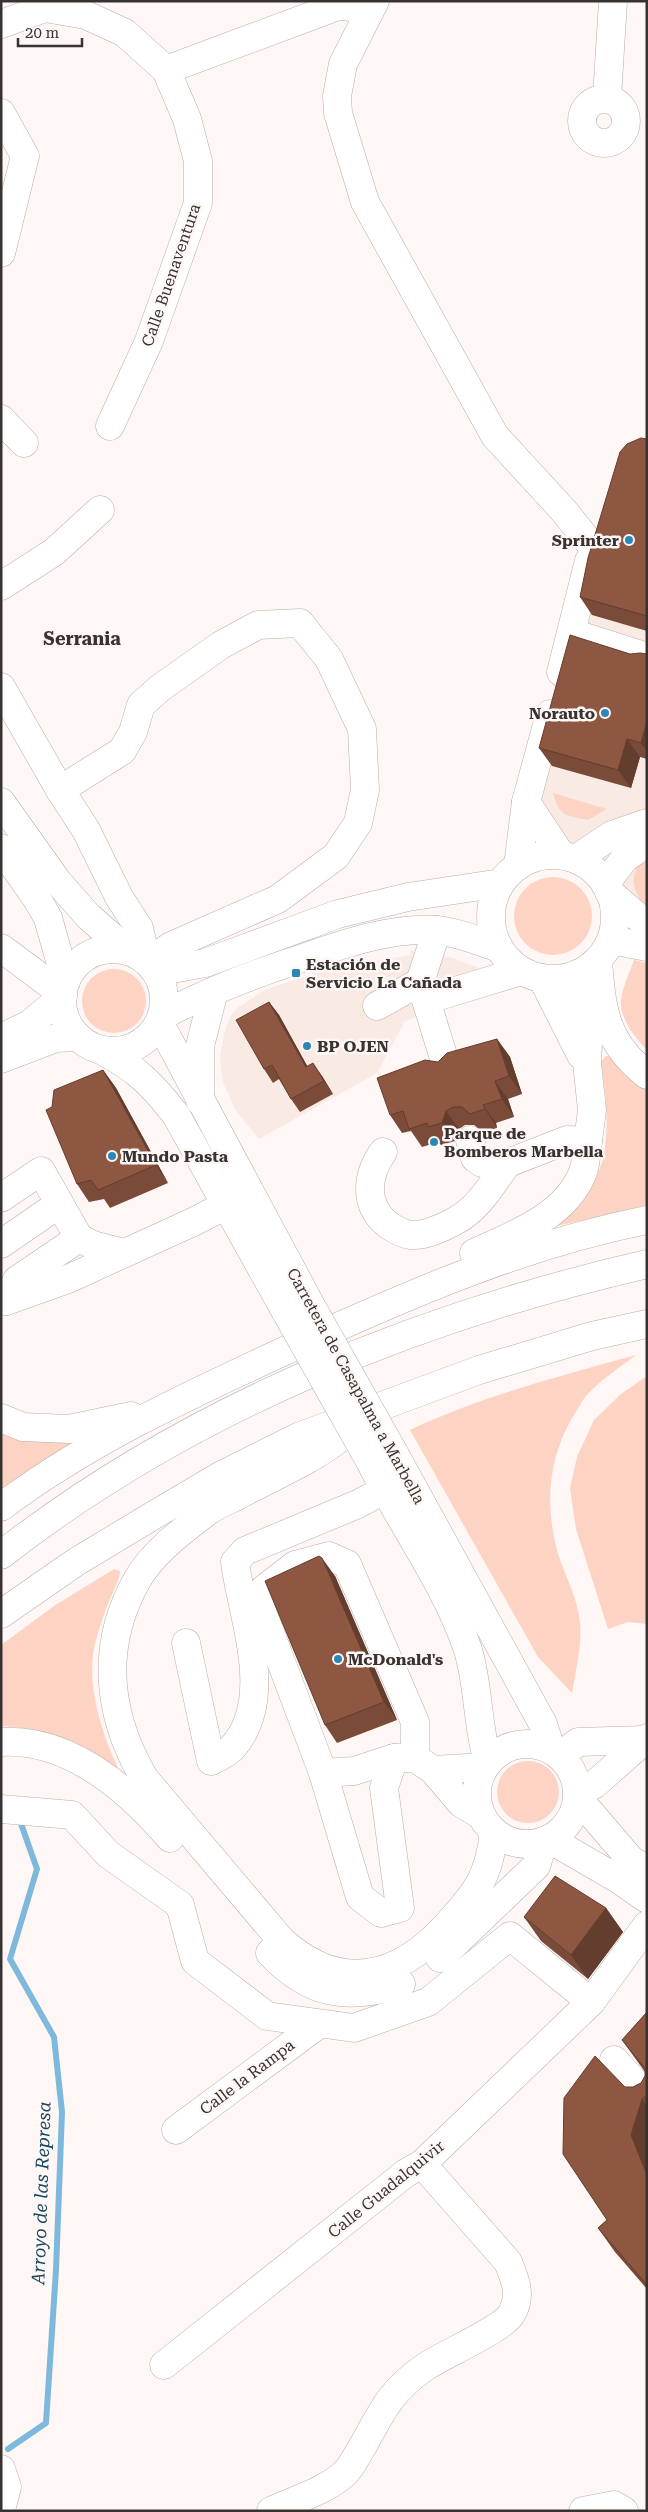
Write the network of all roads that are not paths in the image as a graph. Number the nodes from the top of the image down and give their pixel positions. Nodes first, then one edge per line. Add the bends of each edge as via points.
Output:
1 (613, 1) edge
2 (372, 8) edge
3 (1, 24) edge
4 (166, 70) junction
5 (607, 98) dead end
6 (1, 113) edge
7 (1, 253) edge
8 (1, 419) edge
9 (110, 426) dead end
10 (24, 443) dead end
11 (100, 510) dead end
12 (601, 518) edge
13 (592, 546) junction
14 (1, 586) edge
15 (572, 633) junction
16 (647, 657) edge
17 (1, 687) edge
18 (60, 790) junction
19 (1, 802) edge
20 (526, 802) junction
21 (647, 823) edge
22 (647, 842) edge
23 (1, 848) edge
24 (568, 857) junction
25 (510, 874) junction
26 (607, 888) junction
27 (647, 925) edge
28 (438, 930) junction
29 (647, 947) edge
30 (1, 948) edge
31 (499, 948) junction
32 (595, 958) junction
33 (143, 961) junction
34 (532, 975) junction
35 (64, 990) junction
36 (214, 991) junction
37 (423, 991) junction
38 (377, 1006) dead end
39 (161, 1020) junction
40 (78, 1037) junction
41 (1, 1038) edge
42 (102, 1050) junction
43 (1, 1059) edge
44 (587, 1063) junction
45 (446, 1065) edge
46 (647, 1076) edge
47 (200, 1101) junction
48 (470, 1140) dead end
49 (588, 1141) junction
50 (383, 1152) dead end
51 (506, 1165) junction
52 (1, 1198) edge
53 (59, 1204) junction
54 (226, 1205) junction
55 (647, 1220) edge
56 (79, 1238) junction
57 (1, 1244) edge
58 (124, 1253) junction
59 (647, 1264) edge
60 (4, 1300) edge
61 (394, 1301) junction
62 (298, 1308) junction
63 (647, 1324) edge
64 (168, 1405) junction
65 (383, 1407) junction
66 (1, 1418) edge
67 (383, 1459) junction
68 (384, 1490) junction
69 (1, 1507) edge
70 (1, 1555) edge
71 (1, 1614) edge
72 (186, 1643) dead end
73 (646, 1739) edge
74 (1, 1742) edge
75 (556, 1752) junction
76 (414, 1762) junction
77 (486, 1765) junction
78 (323, 1773) junction
79 (577, 1795) junction
80 (1, 1809) edge
81 (488, 1824) junction
82 (546, 1840) junction
83 (647, 1870) edge
84 (647, 1899) edge
85 (647, 1925) edge
86 (647, 1961) edge
87 (612, 1973) junction
88 (591, 2002) junction
89 (319, 2024) junction
90 (614, 2060) dead end
91 (647, 2096) edge
92 (176, 2130) dead end
93 (422, 2164) junction
94 (164, 2366) dead end
95 (1, 2468) edge
96 (1, 2510) edge
97 (271, 2511) edge
98 (584, 2511) edge
99 (624, 2511) edge

1 - 5 main road
2 - 4 main road via 338,6
2 - 13 main road via 343,64 337,96 338,113 365,202 495,436
3 - 4 main road, Calle Buenaventura via 45,8 86,15 125,33
4 - 9 main road, Calle Buenaventura via 187,118 198,161 198,203 149,341
6 - 7 main road via 25,156
8 - 10 main road
11 - 14 main road via 54,552
12 - 13 main road
13 - 15 main road
15 - 16 main road
15 - 20 main road
17 - 18 main road
18 - 33 main road via 86,830 119,897 139,928
18 - 33 main road via 122,751 133,732 141,705 160,688 221,645 258,625 300,622 329,659 362,729 365,790 358,823 336,856 278,899
19 - 33 main road via 89,917
20 - 24 main road
20 - 25 main road
21 - 24 main road via 612,835
22 - 26 main road via 625,858
23 - 35 main road via 48,918
24 - 25 main road via 538,857
24 - 26 main road via 590,867
25 - 31 main road via 496,891 491,908 491,926
25 - 33 main road via 338,914 204,963
26 - 27 main road
26 - 32 main road via 615,919
28 - 31 main road
28 - 36 main road via 387,934 336,946
28 - 37 main road
29 - 32 main road
30 - 35 main road
31 - 34 main road via 506,959
32 - 34 main road via 560,979
32 - 44 main road via 577,993 588,1044
32 - 46 main road via 605,1020 613,1037
33 - 35 main road via 109,950 91,955 72,970
33 - 39 main road via 164,994
34 - 37 main road
34 - 44 main road
35 - 40 main road via 65,1018
35 - 41 main road via 30,1024
36 - 39 main road
36 - 47 main road via 200,1046
37 - 38 main road
37 - 45 main road
39 - 42 main road via 145,1040 135,1046
39 - 47 main road, Carretera de Casapalma a Marbella
40 - 42 main road
40 - 43 main road via 56,1038
42 - 54 main road, Carretera de Casapalma a Marbella via 131,1066 158,1092 176,1116
44 - 49 main road via 592,1110
47 - 62 main road, Carretera de Casapalma a Marbella
48 - 51 main road via 475,1158 482,1163 498,1167
49 - 51 main road via 567,1140
49 - 61 main road via 583,1172 562,1204 525,1230 436,1270
50 - 51 main road via 373,1166 370,1197 383,1220 411,1235 421,1235 456,1221 473,1207
52 - 53 main road via 41,1171
53 - 56 main road
53 - 57 main road
54 - 58 main road
54 - 62 main road, Carretera de Casapalma a Marbella
55 - 61 main road via 566,1238
56 - 58 main road
56 - 60 main road via 17,1280
58 - 60 main road via 68,1279
59 - 70 main road via 523,1296 440,1322 270,1393 189,1433 110,1479
61 - 64 main road
62 - 67 main road, Carretera de Casapalma a Marbella, bridge
63 - 65 main road via 592,1336 480,1370
64 - 66 main road via 114,1421 69,1429 23,1427
64 - 69 main road via 84,1453
65 - 71 main road via 298,1437 220,1476 76,1562
65 - 81 main road via 310,1458 209,1510 154,1559 137,1579 119,1625 113,1652 115,1707 132,1758 144,1778 281,1940 298,1956 317,1966 344,1972 375,1973 398,1966 419,1953 458,1913 483,1880 491,1860
67 - 68 main road, Carretera de Casapalma a Marbella
67 - 75 main road, Carretera de Casapalma a Marbella via 543,1724
68 - 72 main road via 245,1552 235,1562 250,1630 255,1684 249,1720 231,1750 212,1761
68 - 77 main road, Carretera de Casapalma a Marbella via 444,1595 468,1649
73 - 75 main road via 578,1742
73 - 79 main road via 595,1784
74 - 82 main road via 43,1747 83,1762 111,1780 151,1816 279,1963 315,1988 335,1993 383,1990 428,1970 536,1866
75 - 77 main road via 534,1744 517,1744 501,1750
75 - 79 main road via 571,1770
76 - 77 main road
76 - 78 main road via 354,1772
76 - 78 main road via 384,1788 400,1908 381,1913 360,1897
76 - 78 main road via 415,1722 347,1564 329,1556 295,1565 264,1589 260,1606
76 - 81 main road
77 - 81 main road via 477,1787 477,1801
79 - 82 main road via 574,1812 566,1825
79 - 83 main road via 631,1860
80 - 89 main road via 72,1815 108,1854 180,1905 194,1961 267,2016
81 - 82 main road via 517,1843
82 - 84 main road via 618,1878
85 - 87 main road, Calle Guadalquivir
86 - 87 main road
87 - 88 main road, Calle Guadalquivir
88 - 89 main road via 510,1936 428,2002 354,2028
88 - 93 main road, Calle Guadalquivir
89 - 92 main road, Calle la Rampa
90 - 91 main road
93 - 94 main road, Calle Guadalquivir via 406,2173
93 - 97 main road via 508,2262 516,2282 517,2298 512,2315 427,2365 403,2383 388,2401 346,2473 322,2488
95 - 96 main road via 7,2487
98 - 99 main road via 614,2505

